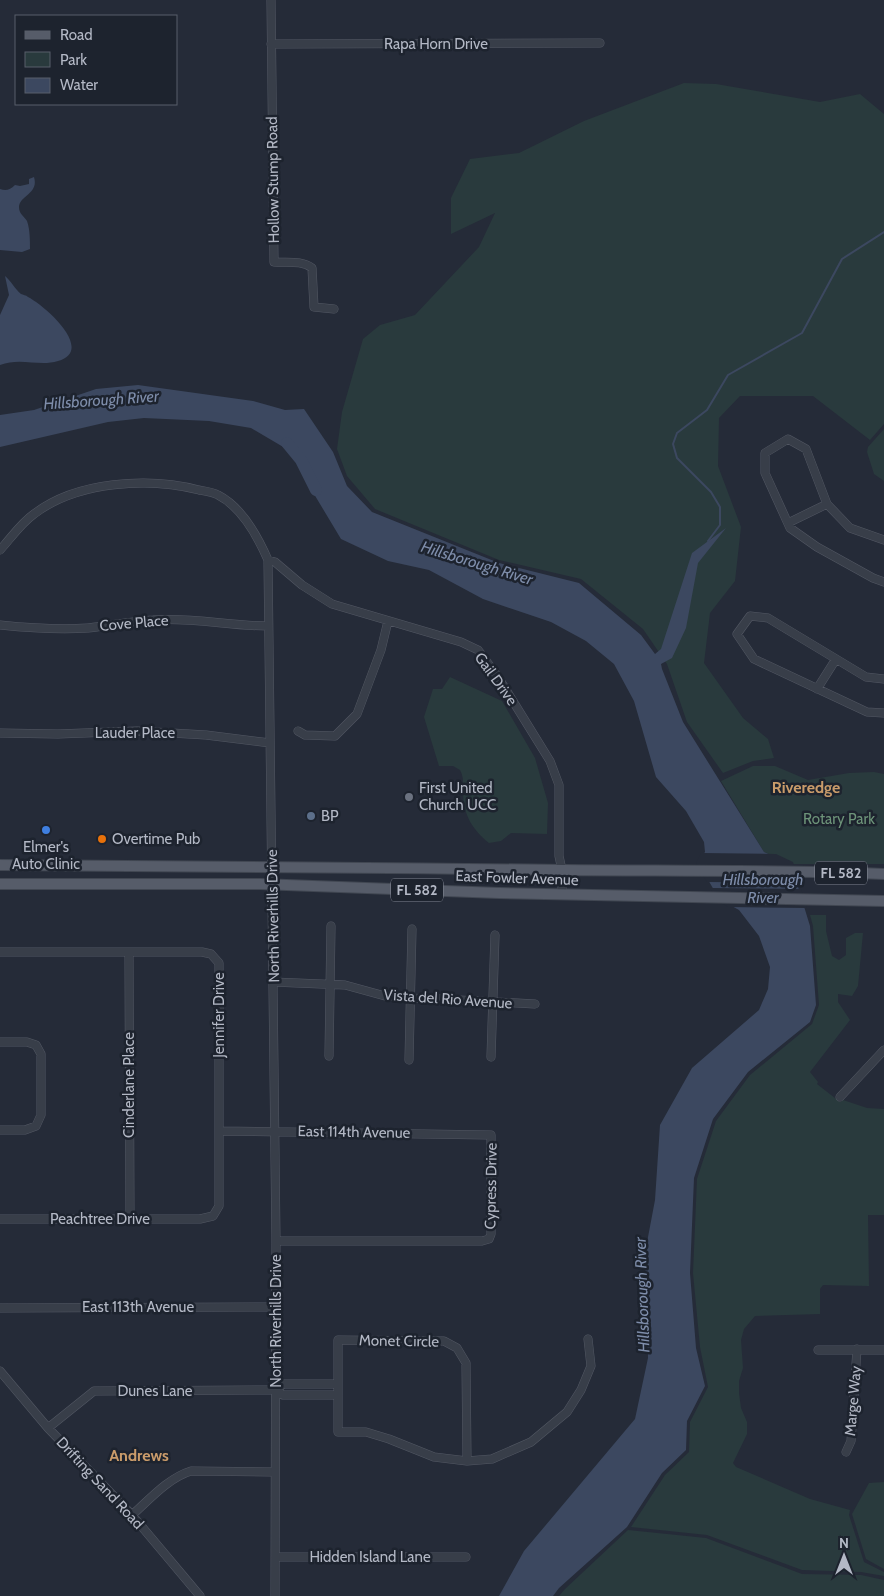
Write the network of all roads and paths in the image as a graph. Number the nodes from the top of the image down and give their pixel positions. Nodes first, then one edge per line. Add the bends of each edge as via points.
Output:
1 (272, 0) edge
2 (600, 43) dead end
3 (272, 44) junction
4 (334, 309) dead end
5 (826, 504) junction
6 (788, 523) junction
7 (884, 540) edge
8 (0, 550) edge
9 (268, 560) junction
10 (884, 582) edge
11 (388, 621) junction
12 (0, 625) edge
13 (268, 626) junction
14 (836, 659) junction
15 (884, 679) edge
16 (817, 689) junction
17 (884, 713) edge
18 (298, 731) dead end
19 (0, 733) edge
20 (270, 743) junction
21 (0, 864) edge
22 (273, 865) junction
23 (562, 870) junction
24 (884, 874) edge
25 (0, 884) edge
26 (272, 884) junction
27 (562, 895) junction
28 (884, 901) edge
29 (331, 926) dead end
30 (412, 929) dead end
31 (495, 935) dead end
32 (0, 952) edge
33 (129, 952) junction
34 (273, 982) junction
35 (330, 983) junction
36 (411, 998) junction
37 (493, 1002) junction
38 (535, 1004) dead end
39 (0, 1042) edge
40 (884, 1050) edge
41 (329, 1056) dead end
42 (492, 1057) dead end
43 (876, 1058) junction
44 (409, 1060) dead end
45 (884, 1063) edge
46 (840, 1097) dead end
47 (0, 1130) edge
48 (220, 1131) junction
49 (274, 1131) junction
50 (489, 1134) joint
51 (0, 1219) edge
52 (130, 1219) junction
53 (200, 1219) joint
54 (276, 1241) junction
55 (276, 1307) junction
56 (0, 1308) edge
57 (588, 1339) dead end
58 (818, 1350) dead end
59 (858, 1350) junction
60 (884, 1350) edge
61 (0, 1371) edge
62 (338, 1384) junction
63 (276, 1390) junction
64 (338, 1395) junction
65 (48, 1428) junction
66 (846, 1452) dead end
67 (467, 1461) junction
68 (275, 1472) junction
69 (132, 1515) junction
70 (275, 1557) junction
71 (466, 1557) dead end
72 (200, 1596) edge
73 (275, 1596) edge

1 - 3 street, Hollow Stump Road
2 - 3 street, Rapa Horn Drive
3 - 4 street, Hollow Stump Road via 274,262 302,263 312,268 314,306
5 - 6 street
5 - 6 street via 806,449 788,439 765,453 765,473
5 - 7 street via 850,528
6 - 10 street via 790,528 817,547
8 - 9 street, North Riverhills Drive via 33,514 73,494 120,484 180,485 218,495 238,510 257,535
9 - 11 street, Gail Drive via 332,604
9 - 13 street, North Riverhills Drive
11 - 18 street via 381,650 357,714 335,736 305,736
11 - 23 street, Gail Drive via 478,650 498,677 548,756 559,785 559,856
12 - 13 street, Cove Place via 87,628 192,619
13 - 20 street, North Riverhills Drive
14 - 15 street via 866,677
14 - 16 street
14 - 16 street via 768,618 750,616 737,634 754,659
16 - 17 street via 866,712
19 - 20 street, Lauder Place via 137,731
20 - 22 street, North Riverhills Drive
21 - 22 main road, East Fowler Avenue / FL 582
22 - 23 main road, East Fowler Avenue / FL 582
22 - 26 street, North Riverhills Drive
23 - 24 main road, East Fowler Avenue / FL 582
23 - 27 street, Gail Drive
25 - 26 main road, East Fowler Avenue / FL 582
26 - 27 main road, East Fowler Avenue / FL 582
26 - 34 street, North Riverhills Drive
27 - 28 main road, East Fowler Avenue / FL 582
29 - 35 street
30 - 36 street
31 - 37 street
32 - 33 street, Jennifer Drive
33 - 48 street, Jennifer Drive via 202,952 211,954 218,962
33 - 52 street, Cinderlane Place
34 - 35 street, Vista del Rio Avenue
34 - 49 street, North Riverhills Drive
35 - 36 street, Vista del Rio Avenue via 374,994
35 - 41 street
36 - 37 street, Vista del Rio Avenue
36 - 44 street
37 - 38 street, Vista del Rio Avenue
37 - 42 street
39 - 47 street via 36,1045 41,1054 41,1115 36,1126 25,1130
40 - 43 street
43 - 45 street
43 - 46 street
48 - 49 street, East 114th Avenue
48 - 53 street, Jennifer Drive via 218,1206 213,1216
49 - 50 street, East 114th Avenue
49 - 54 street, North Riverhills Drive
50 - 54 street, Cypress Drive via 492,1135 492,1234 489,1240
51 - 52 street, Peachtree Drive
52 - 53 street, Peachtree Drive
54 - 55 street, North Riverhills Drive
55 - 56 street, East 113th Avenue
55 - 63 street, North Riverhills Drive
57 - 67 street via 590,1366 582,1390 567,1412 531,1442 492,1459
58 - 59 street
59 - 60 street
59 - 66 street, Marge Way via 851,1441
61 - 65 street, Drifting Sand Road
62 - 63 street, Dunes Lane via 283,1384
62 - 64 street, Monet Circle
62 - 67 street, Monet Circle via 338,1340 444,1341 457,1348 466,1363
63 - 64 street, Dunes Lane via 283,1395
63 - 65 street, Dunes Lane via 94,1391
63 - 68 street, North Riverhills Drive
64 - 67 street, Monet Circle via 338,1432 366,1432 389,1438 434,1458
65 - 69 street, Drifting Sand Road
68 - 69 street via 191,1471 181,1474
68 - 70 street, North Riverhills Drive
69 - 72 street, Drifting Sand Road
70 - 71 street, Hidden Island Lane
70 - 73 street, North Riverhills Drive

